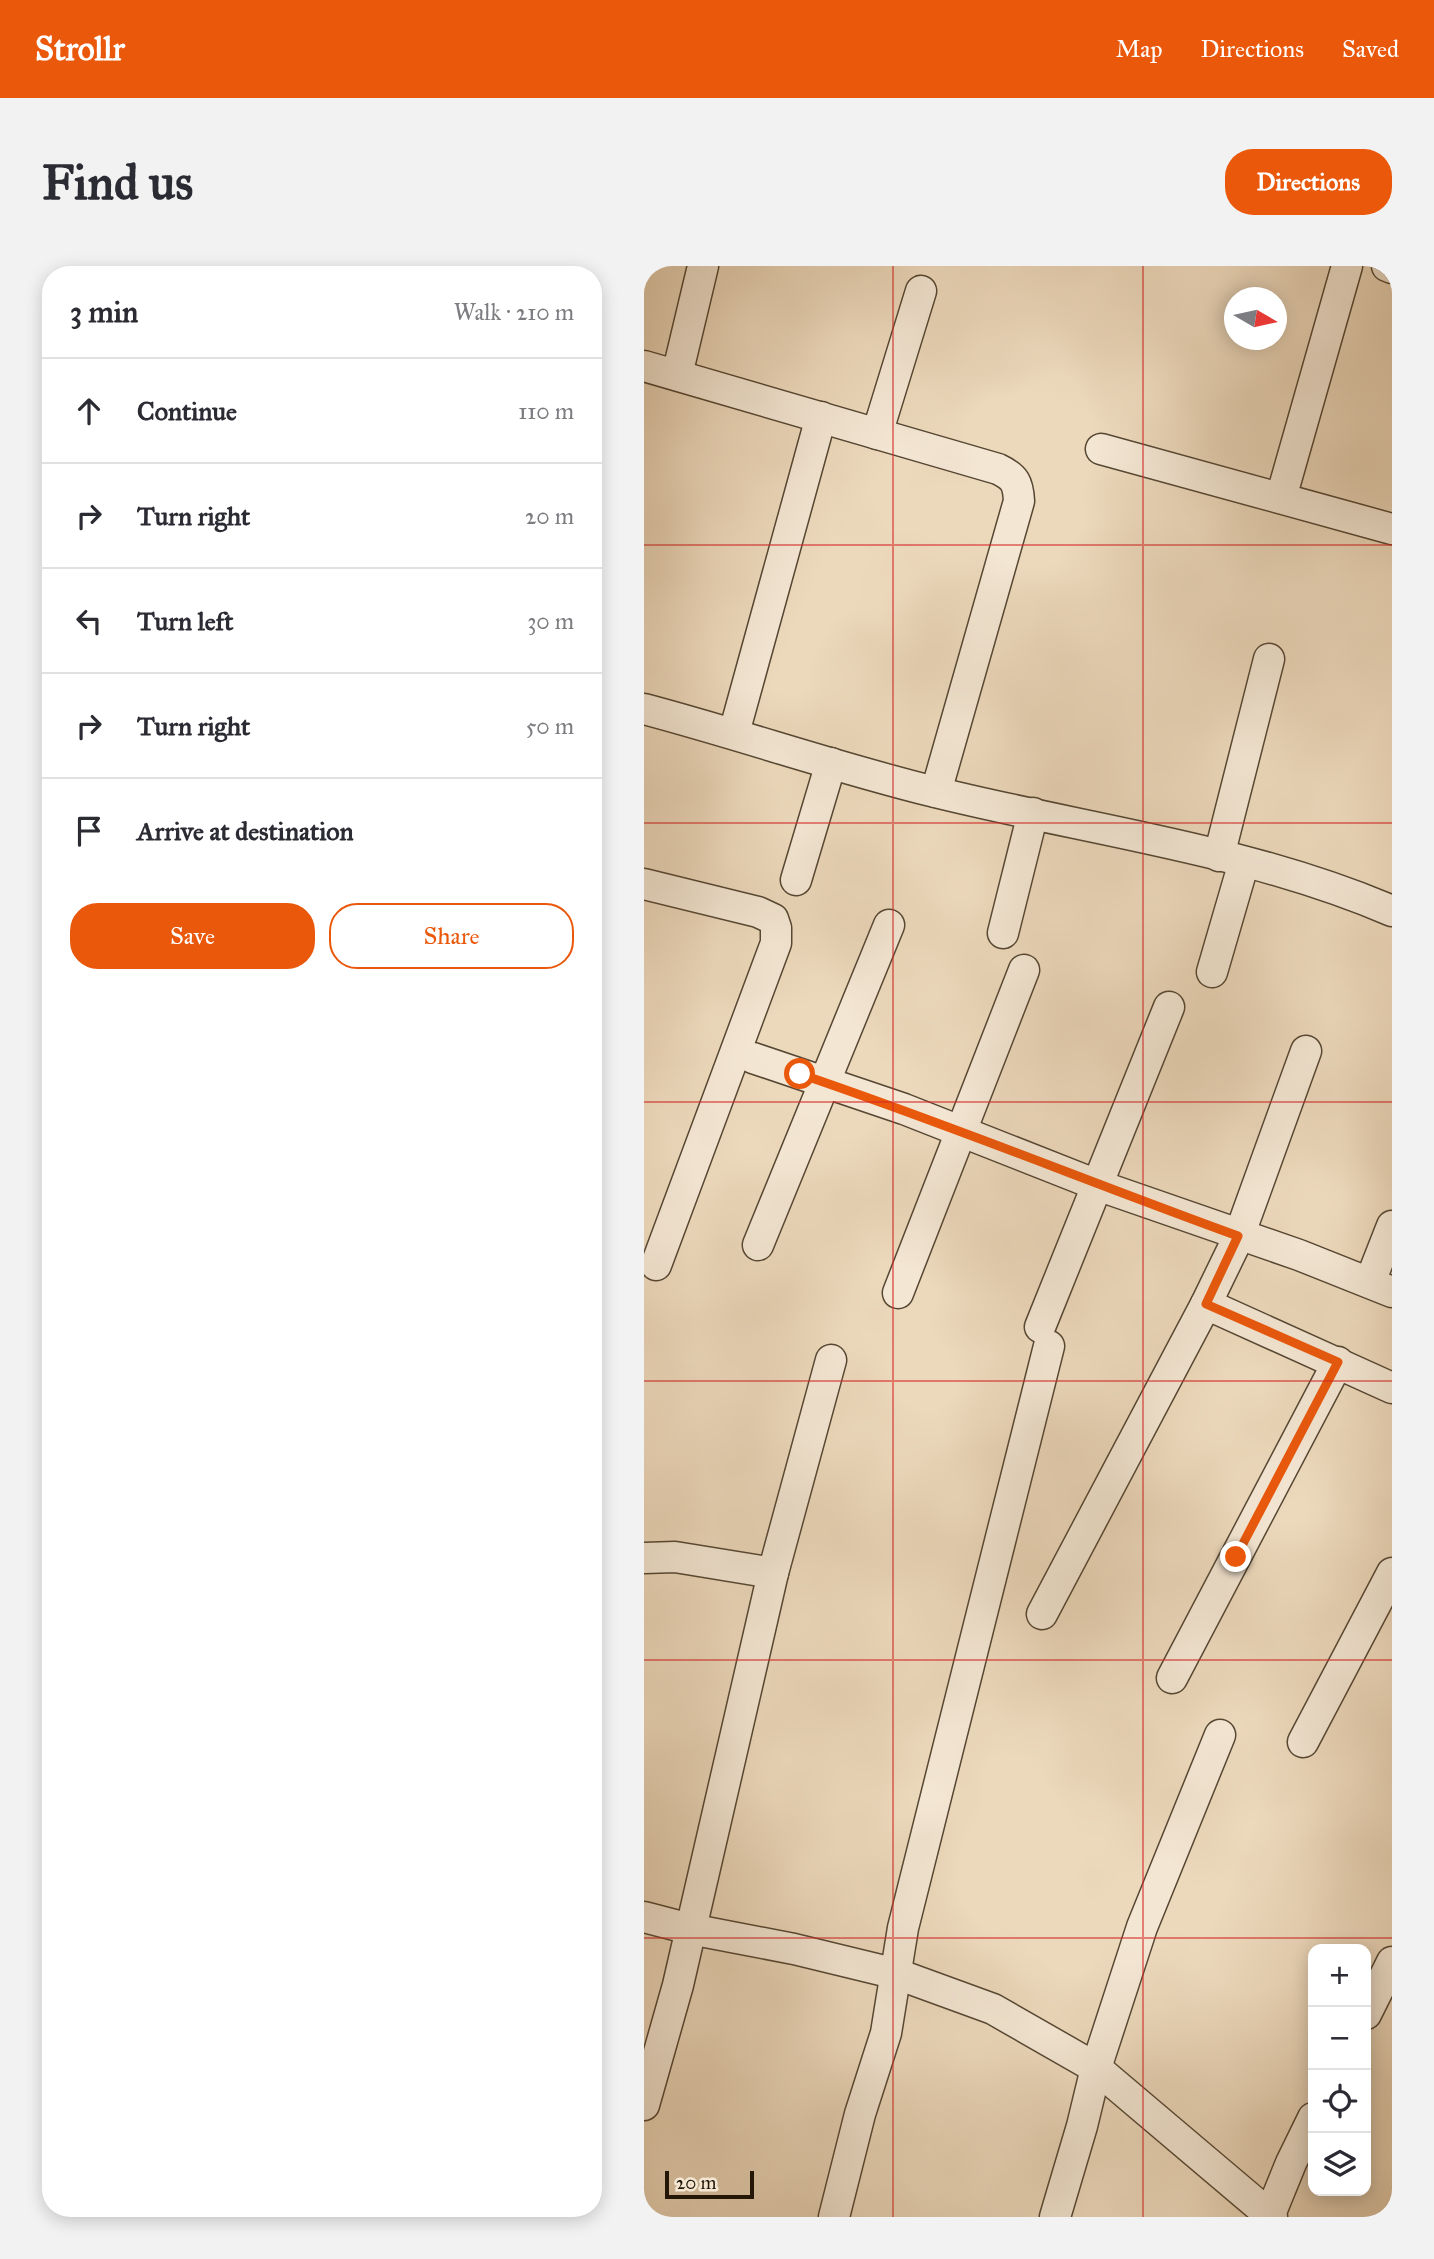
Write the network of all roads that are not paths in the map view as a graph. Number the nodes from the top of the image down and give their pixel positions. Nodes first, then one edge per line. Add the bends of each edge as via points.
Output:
1 (703, 266) edge
2 (1347, 266) edge
3 (1387, 266) edge
4 (1392, 268) edge
5 (920, 291) dead end
6 (644, 366) edge
7 (677, 375) junction
8 (821, 417) junction
9 (877, 434) junction
10 (1101, 449) dead end
11 (1281, 498) junction
12 (1392, 529) edge
13 (1269, 659) dead end
14 (644, 709) edge
15 (734, 733) junction
16 (831, 763) junction
17 (936, 792) junction
18 (1033, 813) junction
19 (1232, 859) junction
20 (796, 880) dead end
21 (644, 884) edge
22 (1392, 911) edge
23 (889, 925) dead end
24 (1003, 933) dead end
25 (1024, 970) dead end
26 (1212, 972) dead end
27 (1169, 1007) dead end
28 (1306, 1051) dead end
29 (753, 1058) dead end
30 (824, 1082) junction
31 (962, 1132) junction
32 (1097, 1185) junction
33 (1392, 1226) edge
34 (1238, 1236) junction
35 (758, 1245) dead end
36 (656, 1265) dead end
37 (1381, 1287) edge
38 (898, 1293) dead end
39 (1206, 1304) junction
40 (831, 1360) dead end
41 (1338, 1362) junction
42 (1392, 1388) edge
43 (644, 1558) edge
44 (773, 1573) junction
45 (1392, 1573) edge
46 (1042, 1614) dead end
47 (1172, 1678) dead end
48 (1220, 1735) dead end
49 (1303, 1742) dead end
50 (644, 1917) edge
51 (690, 1929) junction
52 (1392, 1962) edge
53 (897, 1974) junction
54 (1370, 2007) edge
55 (1096, 2068) junction
56 (644, 2105) edge
57 (1308, 2128) edge
58 (1270, 2216) edge
59 (834, 2217) edge
60 (1055, 2217) edge

1 - 7 street
2 - 11 street
3 - 4 street
5 - 9 street
6 - 7 street
7 - 8 street
8 - 9 street
8 - 15 street
9 - 17 street via 998,469 1013,475 1018,484 1019,501
10 - 11 street
11 - 12 street
13 - 19 street
14 - 15 street
15 - 16 street
16 - 17 street
16 - 20 street
17 - 18 street
18 - 19 street
18 - 24 street
19 - 22 street via 1342,890
19 - 26 street
21 - 36 street via 758,912 773,919 776,928 776,943
23 - 30 street
25 - 31 street
27 - 32 street
28 - 34 street
29 - 30 street
30 - 31 street
30 - 35 street
31 - 32 street
31 - 38 street
32 - 34 street
32 - 53 street via 1045,1336 903,1928
33 - 37 street
34 - 37 street
34 - 39 street
39 - 41 street
39 - 46 street
40 - 44 street
41 - 42 street
41 - 47 street
43 - 44 street via 675,1557
44 - 51 street
45 - 49 street
48 - 55 street via 1142,1927
50 - 51 street
51 - 53 street via 794,1948
51 - 56 street
52 - 54 street
53 - 55 street via 993,2009
53 - 59 street via 886,2033
55 - 58 street
55 - 60 street
57 - 58 street

